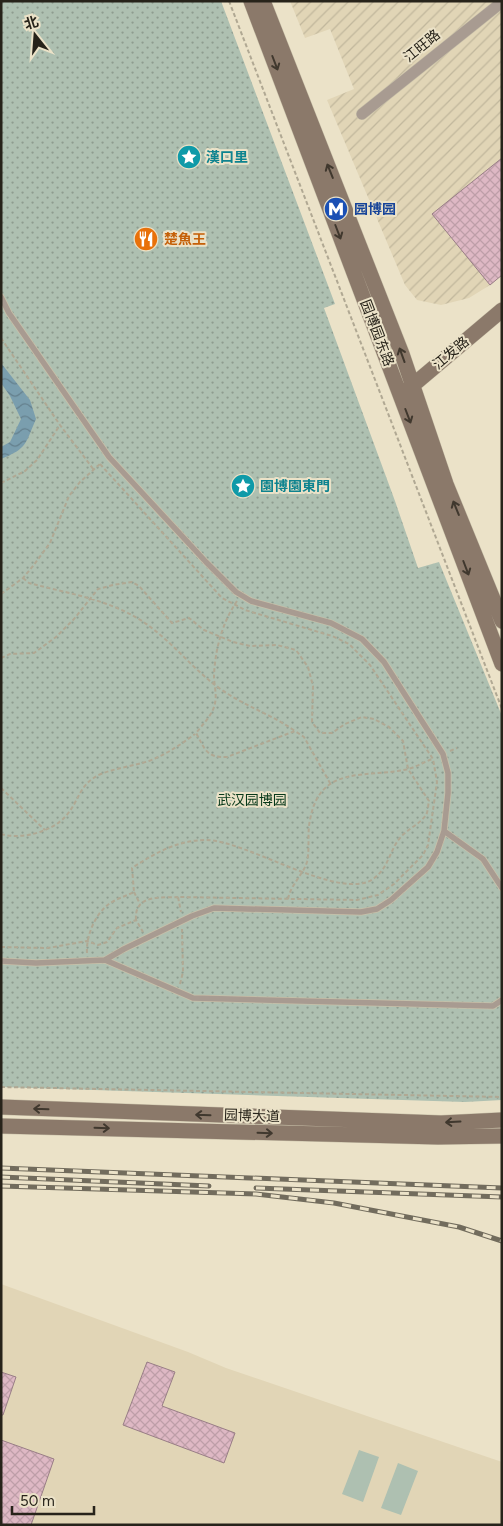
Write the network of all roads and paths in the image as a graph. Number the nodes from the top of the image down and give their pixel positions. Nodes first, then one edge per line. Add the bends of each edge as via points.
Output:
1 (229, 1) edge
2 (251, 1) edge
3 (263, 1) edge
4 (502, 2) edge
5 (362, 114) dead end
6 (1, 297) edge
7 (502, 310) edge
8 (1, 338) edge
9 (413, 386) junction
10 (400, 396) junction
11 (60, 426) junction
12 (94, 470) junction
13 (1, 483) edge
14 (23, 578) junction
15 (1, 594) edge
16 (242, 595) junction
17 (89, 600) junction
18 (235, 605) junction
19 (501, 619) edge
20 (220, 637) junction
21 (1, 658) edge
22 (502, 664) edge
23 (214, 684) junction
24 (502, 709) edge
25 (295, 731) junction
26 (196, 733) junction
27 (458, 748) dead end
28 (443, 754) junction
29 (433, 759) junction
30 (408, 769) junction
31 (330, 782) junction
32 (1, 788) edge
33 (45, 830) junction
34 (444, 831) junction
35 (1, 834) edge
36 (302, 872) junction
37 (502, 888) edge
38 (134, 892) junction
39 (178, 897) junction
40 (288, 899) junction
41 (140, 904) junction
42 (136, 920) junction
43 (182, 921) junction
44 (150, 928) dead end
45 (87, 941) junction
46 (1, 947) edge
47 (105, 960) junction
48 (1, 961) edge
49 (88, 961) junction
50 (179, 992) junction
51 (502, 1000) edge
52 (1, 1087) edge
53 (502, 1097) edge
54 (1, 1107) edge
55 (502, 1120) edge
56 (1, 1126) edge
57 (502, 1136) edge

1 - 24 path
2 -> 10 main road, 园博园东路
9 -> 3 main road, 园博园东路
4 - 5 street, 江旺路
6 - 16 lane via 109,457 206,562
7 - 9 main road, 江发路
8 - 11 path
9 - 10 main road, 江发路
19 -> 9 main road, 园博园东路 via 446,484
10 -> 22 main road, 园博园东路
11 - 12 path
11 - 13 path via 38,460
12 - 14 path via 69,496 50,543
12 - 18 path via 100,464 222,598
14 - 15 path
14 - 17 path via 28,583
16 - 18 path
16 - 28 lane via 274,609 331,623 362,639 384,662
17 - 20 path via 98,589 132,582 172,623 190,618 204,630
17 - 21 path via 56,637 34,653 10,654
17 - 23 path via 131,614 152,628
18 - 20 path
18 - 29 path via 349,644 370,665
20 - 23 path
20 - 30 path via 250,646 296,650 308,667 312,680 312,722 320,733 332,733 362,717 374,719 389,727 403,741
23 - 25 path
23 - 26 path via 215,704
25 - 26 path via 227,757 208,754
25 - 31 path via 304,738
26 - 33 path via 149,761 101,774 85,783 65,818
27 - 28 path
28 - 29 path
28 - 34 lane via 448,773
29 - 30 path
29 - 40 path via 437,782 428,845 424,855 394,884 378,895 357,900
30 - 31 path via 357,774
30 - 36 path via 429,800 426,814 399,838 385,867 374,879 358,885
31 - 36 path via 316,800 310,820 307,862
32 - 33 path
33 - 35 path via 22,837
34 - 37 lane via 482,859
34 - 43 lane via 428,867 377,909 361,912 214,908
36 - 38 path via 228,844 207,840 180,843 156,852 132,868
36 - 40 path
38 - 41 path
38 - 45 path via 108,905 96,918
39 - 40 path
39 - 41 path via 151,898
39 - 43 path
41 - 42 path
42 - 44 path via 142,932
42 - 45 path via 117,928 107,942
43 - 47 lane
43 - 50 path via 183,972
45 - 46 path via 48,948
45 - 49 path
47 - 49 lane
47 - 50 lane
48 - 49 lane
50 - 51 lane via 193,998 493,1006
52 - 53 path
55 -> 54 main road, 园博大道 via 441,1123
56 -> 57 main road, 园博大道

